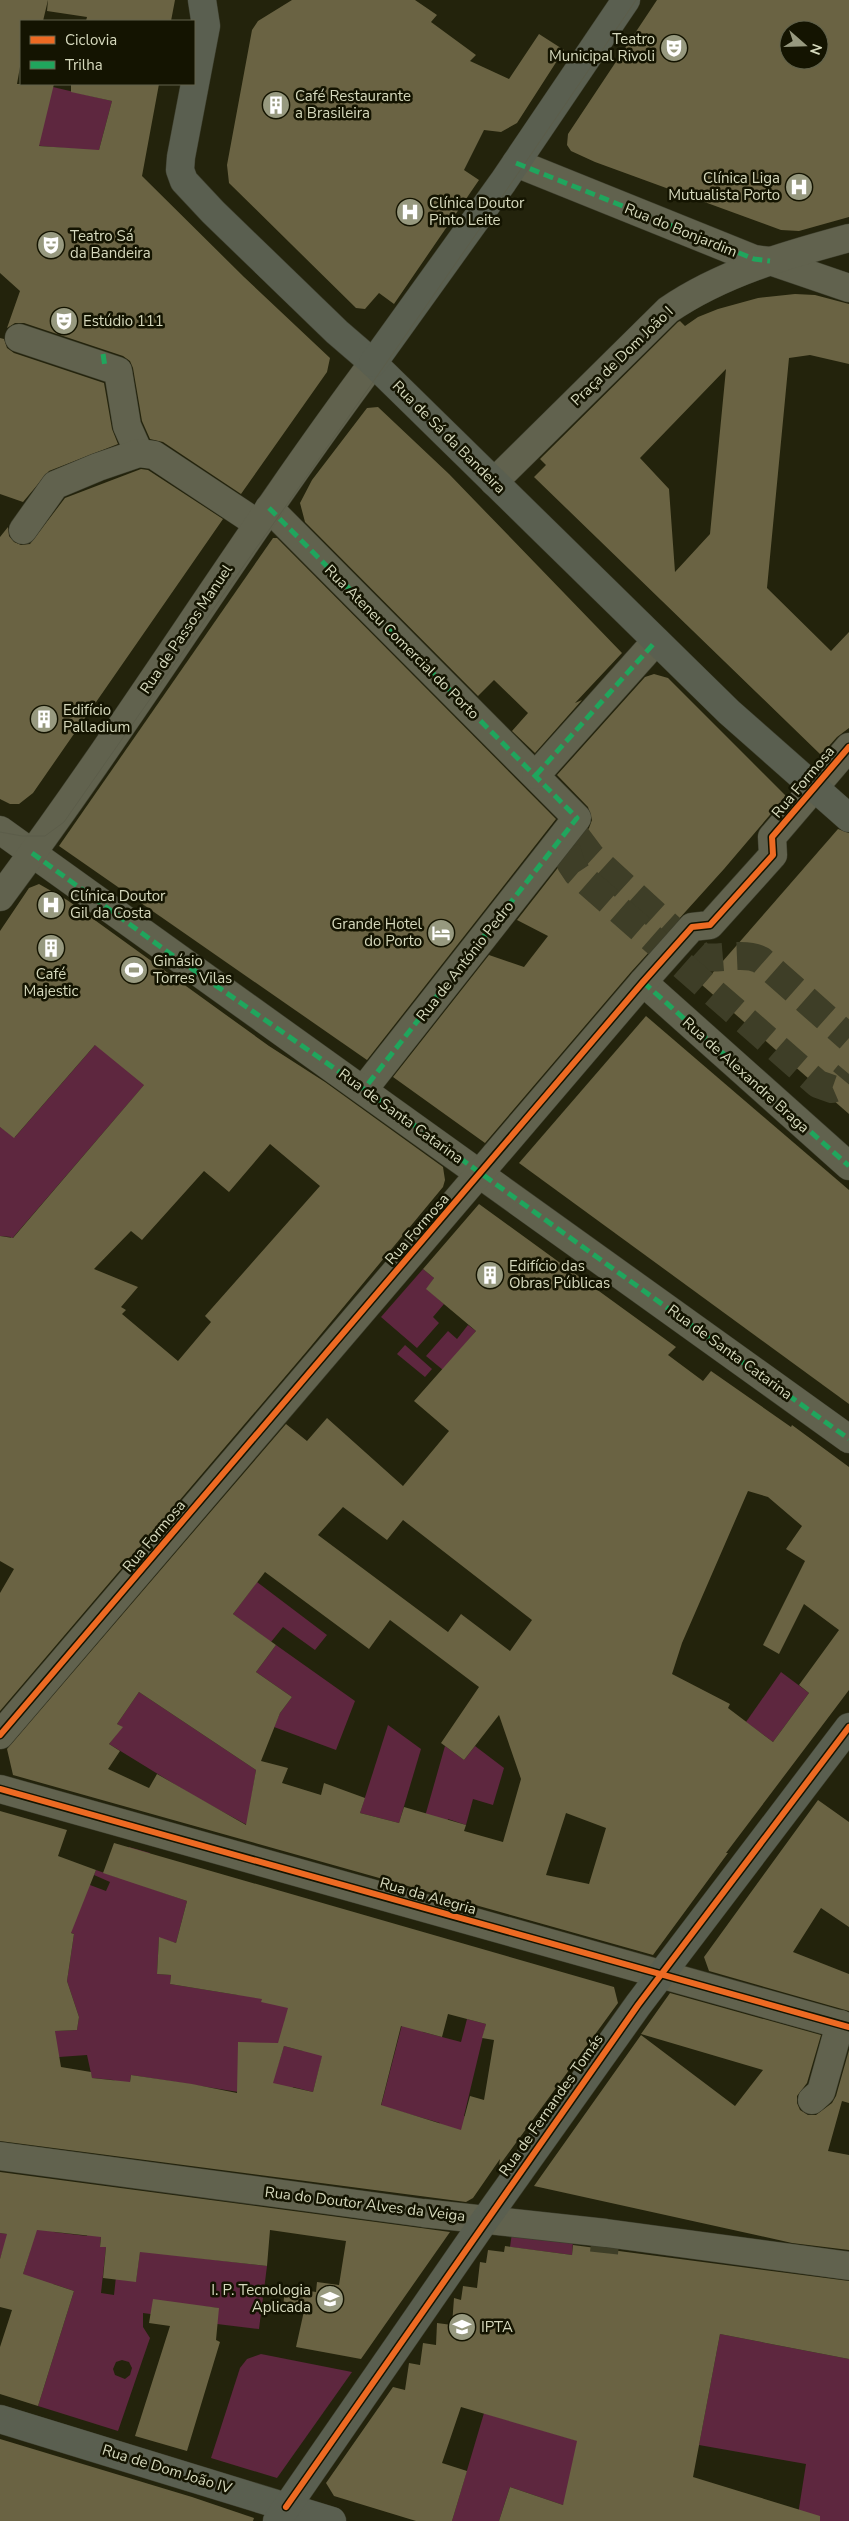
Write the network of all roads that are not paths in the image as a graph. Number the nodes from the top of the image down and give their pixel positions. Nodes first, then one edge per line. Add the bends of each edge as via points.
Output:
1 (202, 0) edge
2 (626, 0) edge
3 (195, 84) edge
4 (195, 85) edge
5 (516, 163) junction
6 (849, 238) edge
7 (770, 261) junction
8 (849, 288) edge
9 (19, 338) dead end
10 (373, 363) junction
11 (139, 453) junction
12 (494, 482) junction
13 (263, 516) junction
14 (23, 530) dead end
15 (656, 641) junction
16 (849, 747) edge
17 (536, 775) junction
18 (815, 789) junction
19 (849, 818) edge
20 (0, 830) edge
21 (565, 833) joint
22 (32, 853) junction
23 (0, 897) edge
24 (644, 982) junction
25 (364, 1089) junction
26 (849, 1166) edge
27 (481, 1174) junction
28 (849, 1439) edge
29 (849, 1727) edge
30 (0, 1736) edge
31 (0, 1789) edge
32 (661, 1974) junction
33 (845, 2026) edge
34 (819, 2098) dead end
35 (0, 2156) edge
36 (485, 2220) junction
37 (849, 2266) edge
38 (0, 2419) edge
39 (281, 2514) edge
40 (332, 2521) edge

1 - 3 main road, Rua de Sá da Bandeira via 206,26
2 - 5 main road
4 - 10 main road, Rua de Sá da Bandeira via 181,157 180,170 184,180 213,212
5 - 7 street, Rua do Bonjardim via 754,259
5 - 10 main road
6 - 7 street, Praça de Dom João I
7 - 8 street, Rua do Bonjardim
7 - 12 street, Praça de Dom João I via 710,285 668,310
9 - 11 street via 118,371 127,426
10 - 12 main road, Rua de Sá da Bandeira
10 - 13 street, Rua de Passos Manuel
11 - 13 street, Rua Ateneu Comercial do Porto via 154,455
11 - 14 street via 55,485
12 - 15 main road, Rua de Sá da Bandeira
13 - 17 street, Rua Ateneu Comercial do Porto
13 - 22 street, Rua de Passos Manuel
15 - 17 street
15 - 18 main road, Rua de Sá da Bandeira
16 - 18 street, Rua Formosa
17 - 21 street, Rua Ateneu Comercial do Porto via 576,818
18 - 19 main road, Rua de Sá da Bandeira
18 - 24 street, Rua Formosa via 772,838 773,855 710,925 692,927
20 - 22 street, Rua de Santa Catarina
21 - 25 street, Rua de António Pedro
22 - 23 street, Rua de Passos Manuel
22 - 25 street, Rua de Santa Catarina
24 - 26 street, Rua de Alexandre Braga
24 - 27 street, Rua Formosa
25 - 27 street, Rua de Santa Catarina
27 - 28 street, Rua de Santa Catarina
27 - 30 street, Rua Formosa
29 - 32 main road, Rua de Fernandes Tomás
31 - 32 street, Rua da Alegria
32 - 33 street, Rua da Alegria
32 - 36 main road, Rua de Fernandes Tomás
33 - 34 street
35 - 36 street, Rua do Doutor Alves da Veiga
36 - 37 street, Rua do Doutor Alves da Veiga via 612,2240
36 - 39 main road, Rua de Fernandes Tomás
38 - 39 main road, Rua de Dom João IV via 237,2490
39 - 40 main road, Rua de Dom João IV

